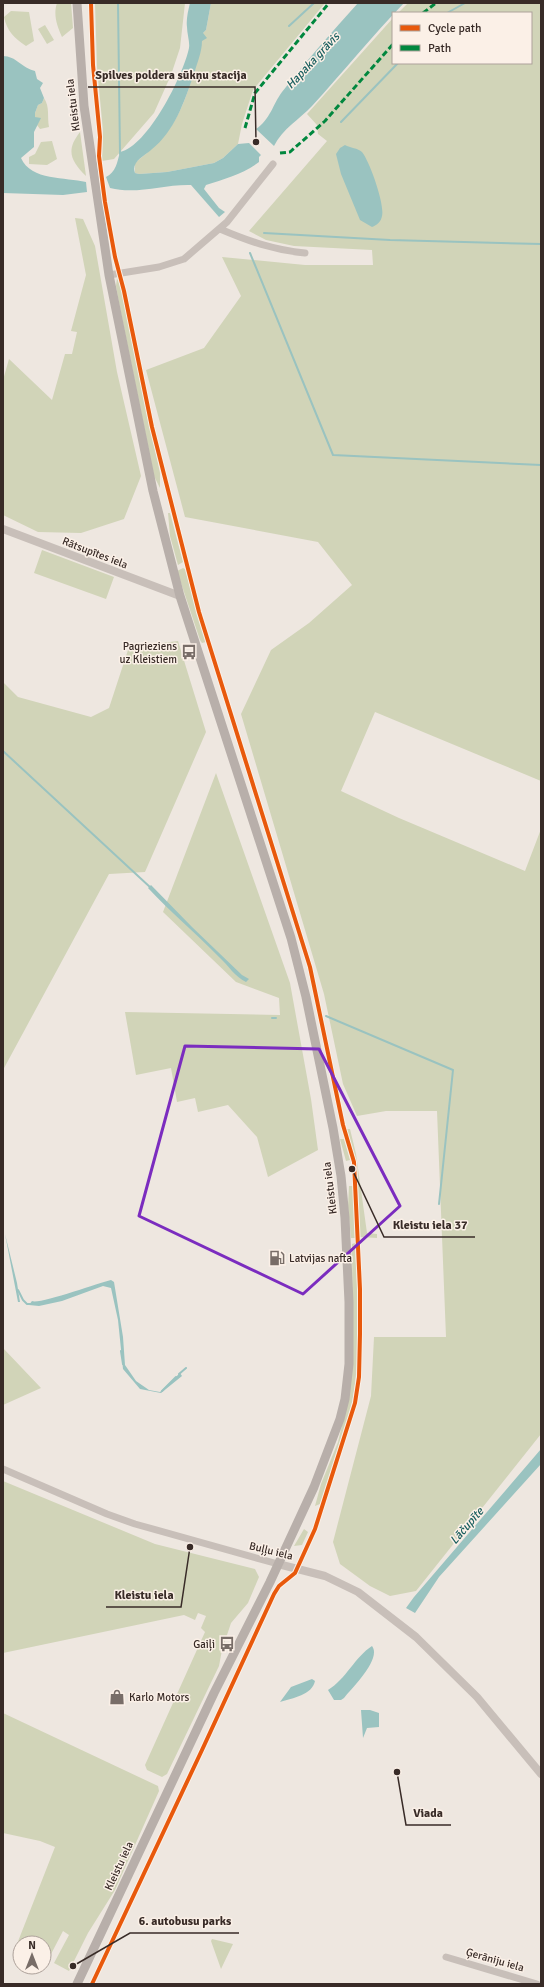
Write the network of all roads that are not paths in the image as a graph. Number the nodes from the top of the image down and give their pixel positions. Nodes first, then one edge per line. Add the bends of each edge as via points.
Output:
1 (77, 3) edge
2 (273, 164) dead end
3 (220, 229) junction
4 (305, 253) dead end
5 (109, 275) junction
6 (3, 529) edge
7 (180, 596) junction
8 (3, 1469) edge
9 (278, 1564) junction
10 (541, 1774) edge
11 (446, 1957) dead end
12 (77, 1984) edge
13 (537, 1984) edge

1 - 5 main road, Kleistu iela via 84,106
2 - 3 street
3 - 4 street via 270,248
3 - 5 street via 184,259 159,267
5 - 7 main road, Kleistu iela via 153,491
6 - 7 street, Rātsupītes iela
7 - 9 main road, Kleistu iela via 291,938 309,1011 341,1176 349,1302 349,1364 345,1399 328,1453
8 - 9 street, Buļļu iela via 135,1524
9 - 10 street, Buļļu iela via 325,1576 358,1592 420,1641 477,1697
9 - 12 main road, Kleistu iela via 214,1693
11 - 13 street, Ģerāniju iela

